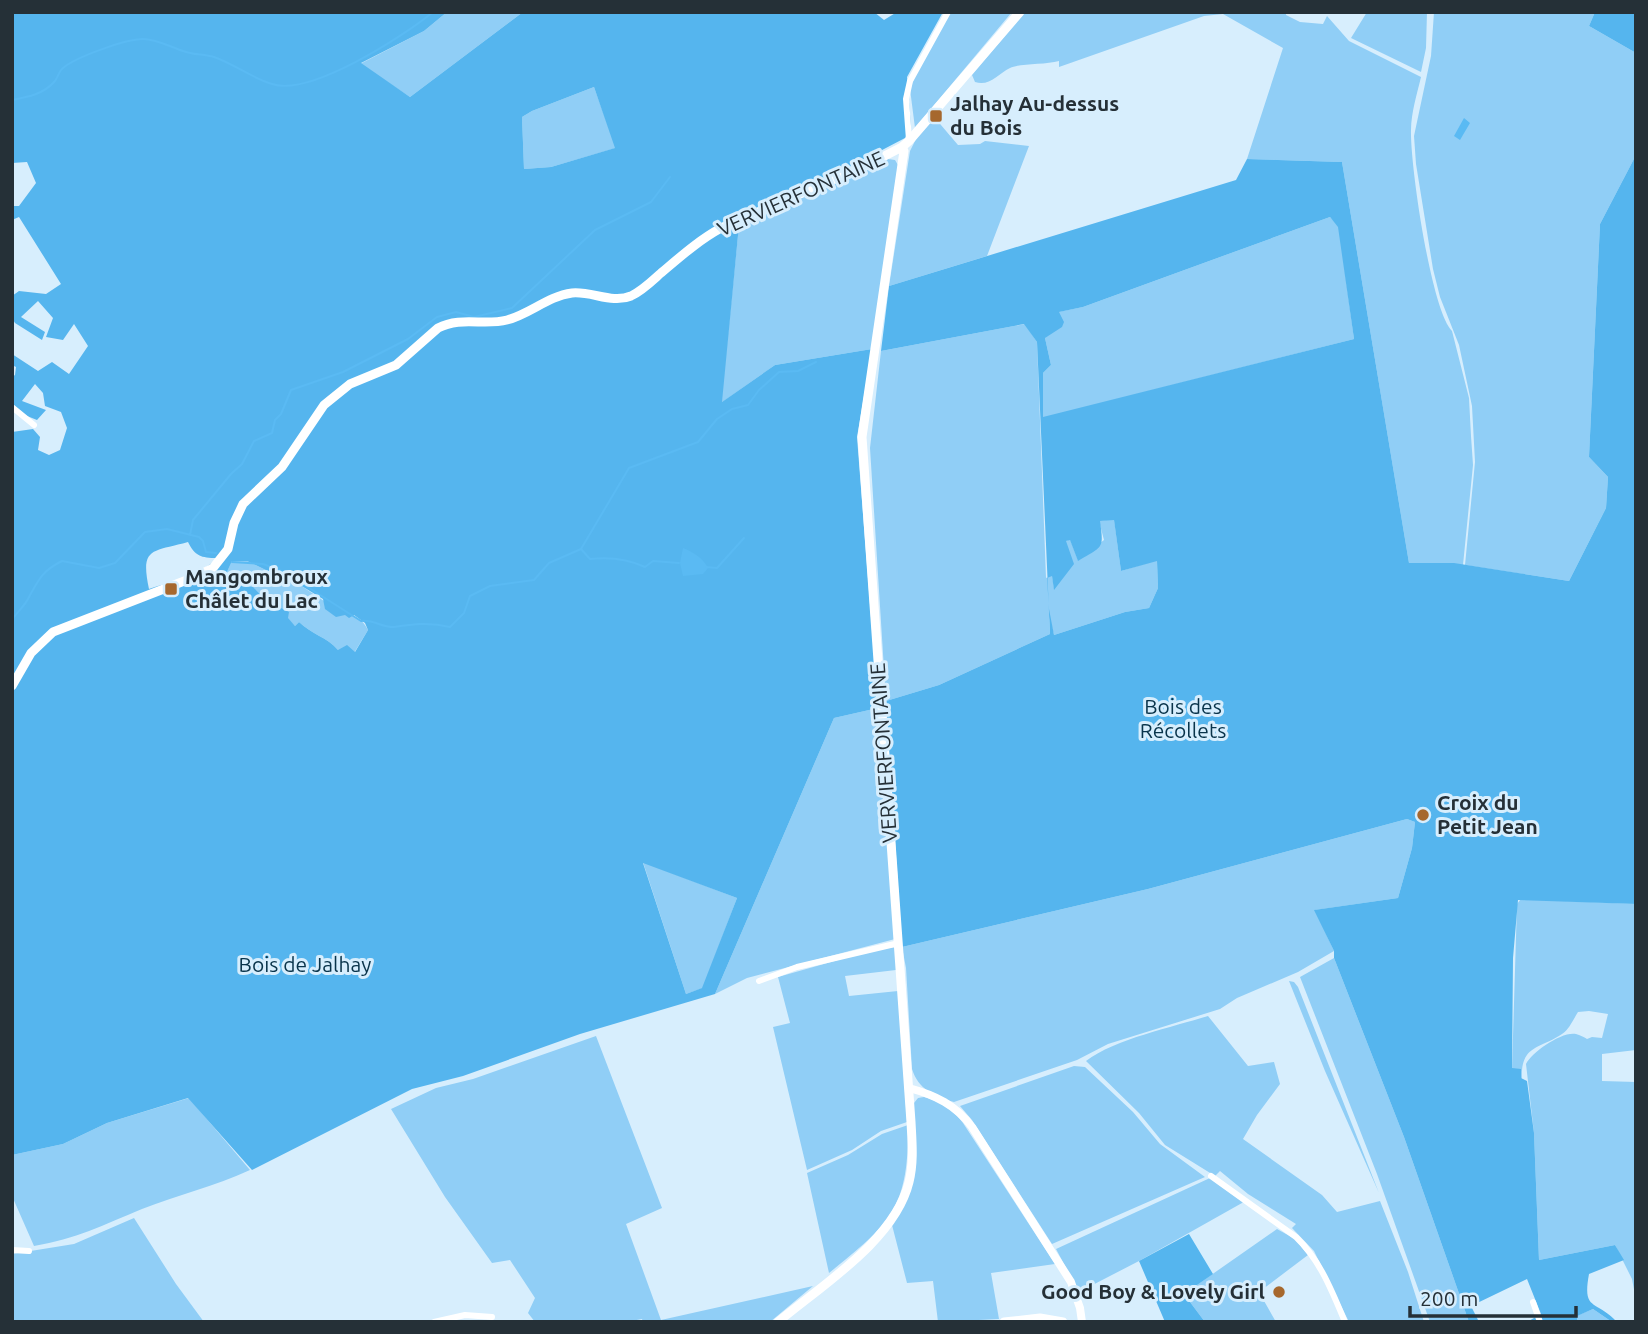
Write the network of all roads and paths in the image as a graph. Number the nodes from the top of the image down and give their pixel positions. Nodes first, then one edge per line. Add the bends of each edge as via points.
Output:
1 (948, 12) edge
2 (1020, 12) edge
3 (906, 144) junction
4 (12, 407) edge
5 (34, 425) dead end
6 (12, 686) edge
7 (899, 943) junction
8 (759, 981) dead end
9 (909, 1088) junction
10 (1211, 1176) dead end
11 (12, 1250) edge
12 (29, 1251) dead end
13 (1533, 1302) dead end
14 (492, 1317) dead end
15 (434, 1322) edge
16 (778, 1322) edge
17 (1004, 1322) edge
18 (1063, 1322) edge
19 (1082, 1322) edge
20 (1345, 1322) edge
21 (1540, 1322) edge

1 - 3 street, VERVIERFONTAINE via 910,81
2 - 3 main road, VERVIERFONTAINE
3 - 6 main road, VERVIERFONTAINE via 721,228 631,296 565,294 510,319 455,321 438,328 401,362 350,384 324,405 282,467 243,504 226,552 213,568 53,632 31,653
3 - 7 main road, VERVIERFONTAINE via 862,437
4 - 5 street
7 - 8 street via 797,967
7 - 9 main road, VERVIERFONTAINE
9 - 16 main road, VERVIERFONTAINE via 912,1164 898,1210 877,1239
9 - 19 street via 947,1103 968,1122 1068,1277
10 - 20 street via 1307,1248
11 - 12 street
13 - 21 street
14 - 15 street via 465,1315
17 - 18 main road via 1040,1318

